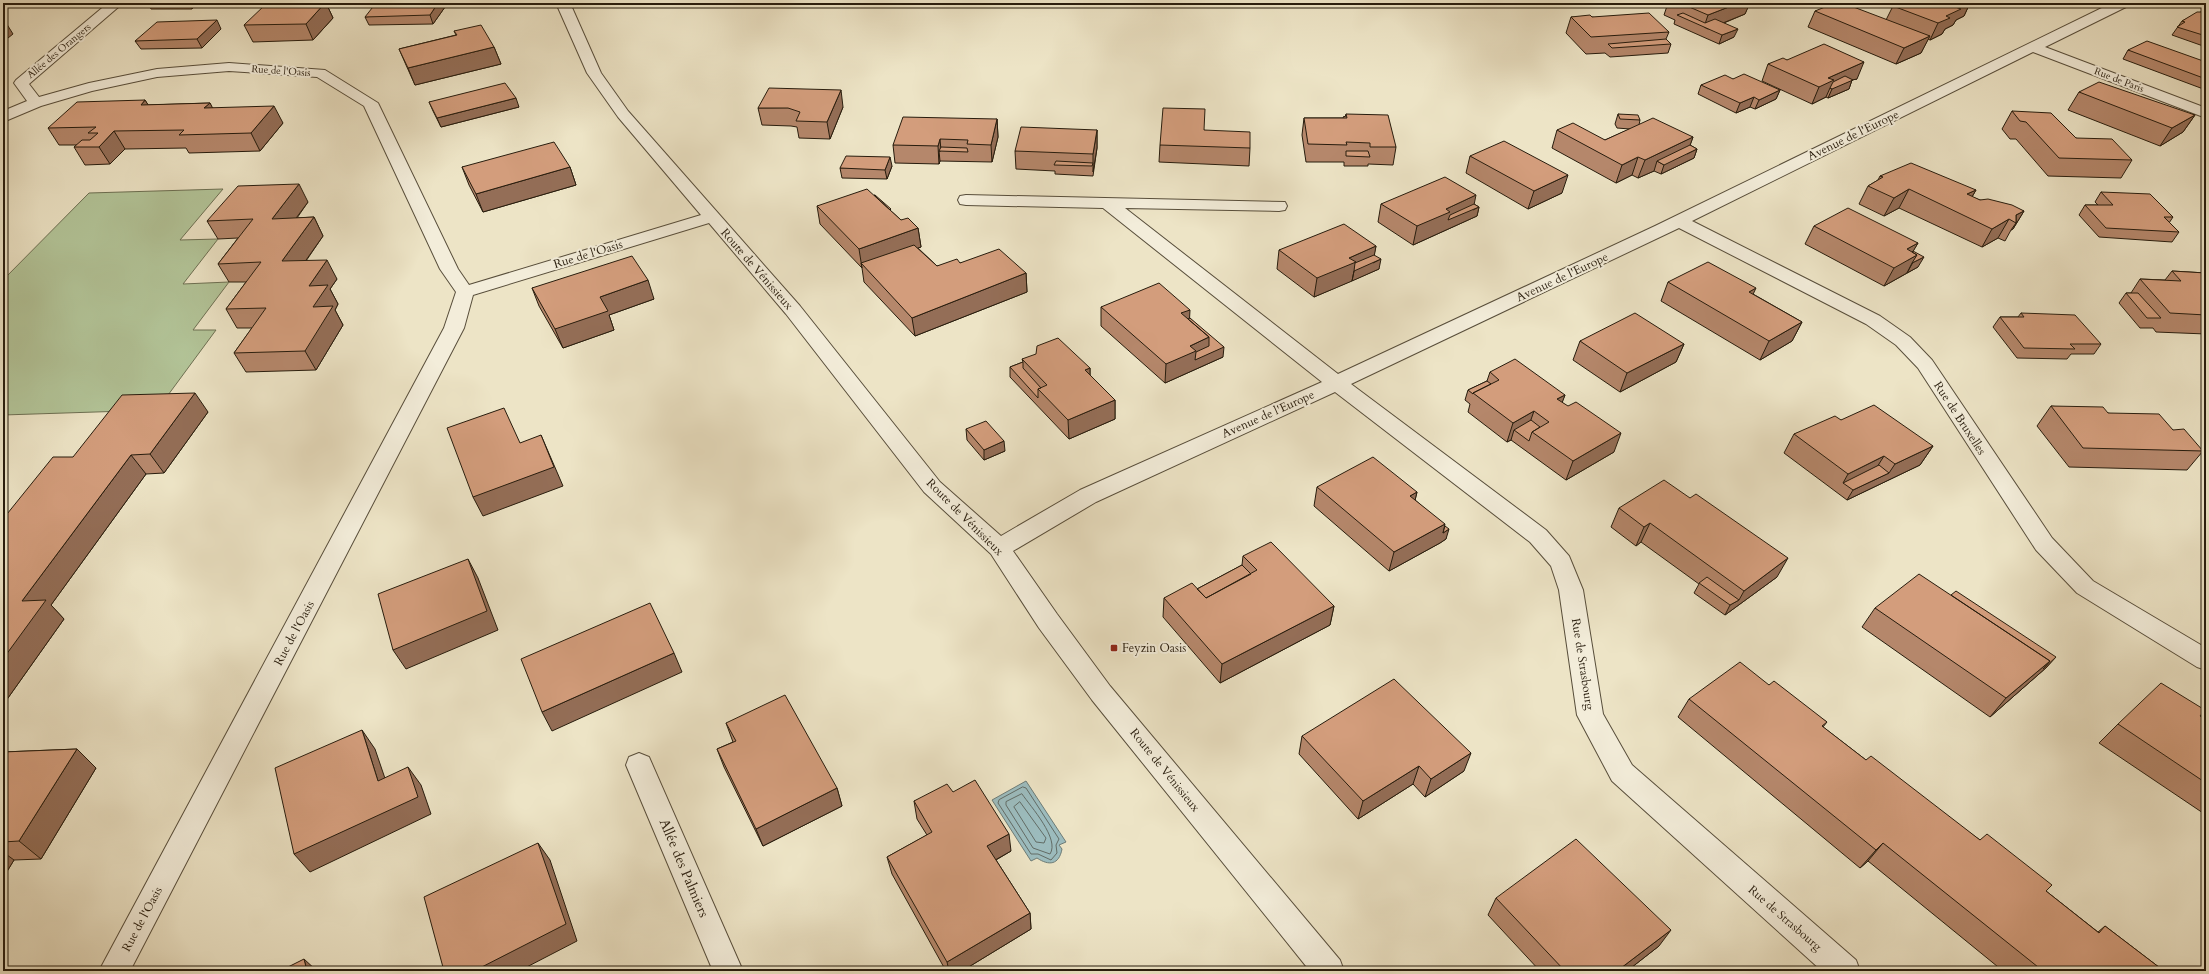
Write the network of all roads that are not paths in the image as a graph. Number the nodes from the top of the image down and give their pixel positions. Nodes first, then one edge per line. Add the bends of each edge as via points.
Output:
1 (116, 3) edge
2 (563, 3) edge
3 (2123, 3) edge
4 (2032, 47) junction
5 (36, 103) junction
6 (2206, 113) edge
7 (3, 117) edge
8 (966, 200) dead end
9 (1108, 202) junction
10 (1279, 206) dead end
11 (711, 217) junction
12 (1678, 221) junction
13 (465, 292) junction
14 (1337, 383) junction
15 (1000, 548) junction
16 (2206, 660) edge
17 (639, 765) dead end
18 (114, 971) edge
19 (728, 971) edge
20 (1329, 971) edge
21 (1845, 971) edge

1 - 5 street, Allée des Orangers via 15,83
2 - 11 street, Route de Vénissieux via 594,73 623,114
3 - 4 street, Avenue de l'Europe
4 - 6 street, Rue de Paris
4 - 12 street, Avenue de l'Europe
5 - 7 street, Rue de l'Oasis
5 - 13 street, Rue de l'Oasis via 89,87 157,73 229,67 320,73 370,103 449,269
8 - 9 street
9 - 10 street
9 - 14 street, Rue de Strasbourg
11 - 13 street, Rue de l'Oasis
11 - 15 street, Route de Vénissieux via 793,310 932,487
12 - 14 street, Avenue de l'Europe
12 - 16 street, Rue de Bruxelles via 1873,320 1903,341 1925,364 2044,544 2059,560 2085,587
13 - 18 street, Rue de l'Oasis via 454,328
14 - 15 street, Avenue de l'Europe via 1088,496
14 - 21 street, Rue de Strasbourg via 1538,536 1561,562 1571,590 1590,715 1622,773
15 - 20 street, Route de Vénissieux via 1048,621 1101,693
17 - 19 street, Allée des Palmiers

